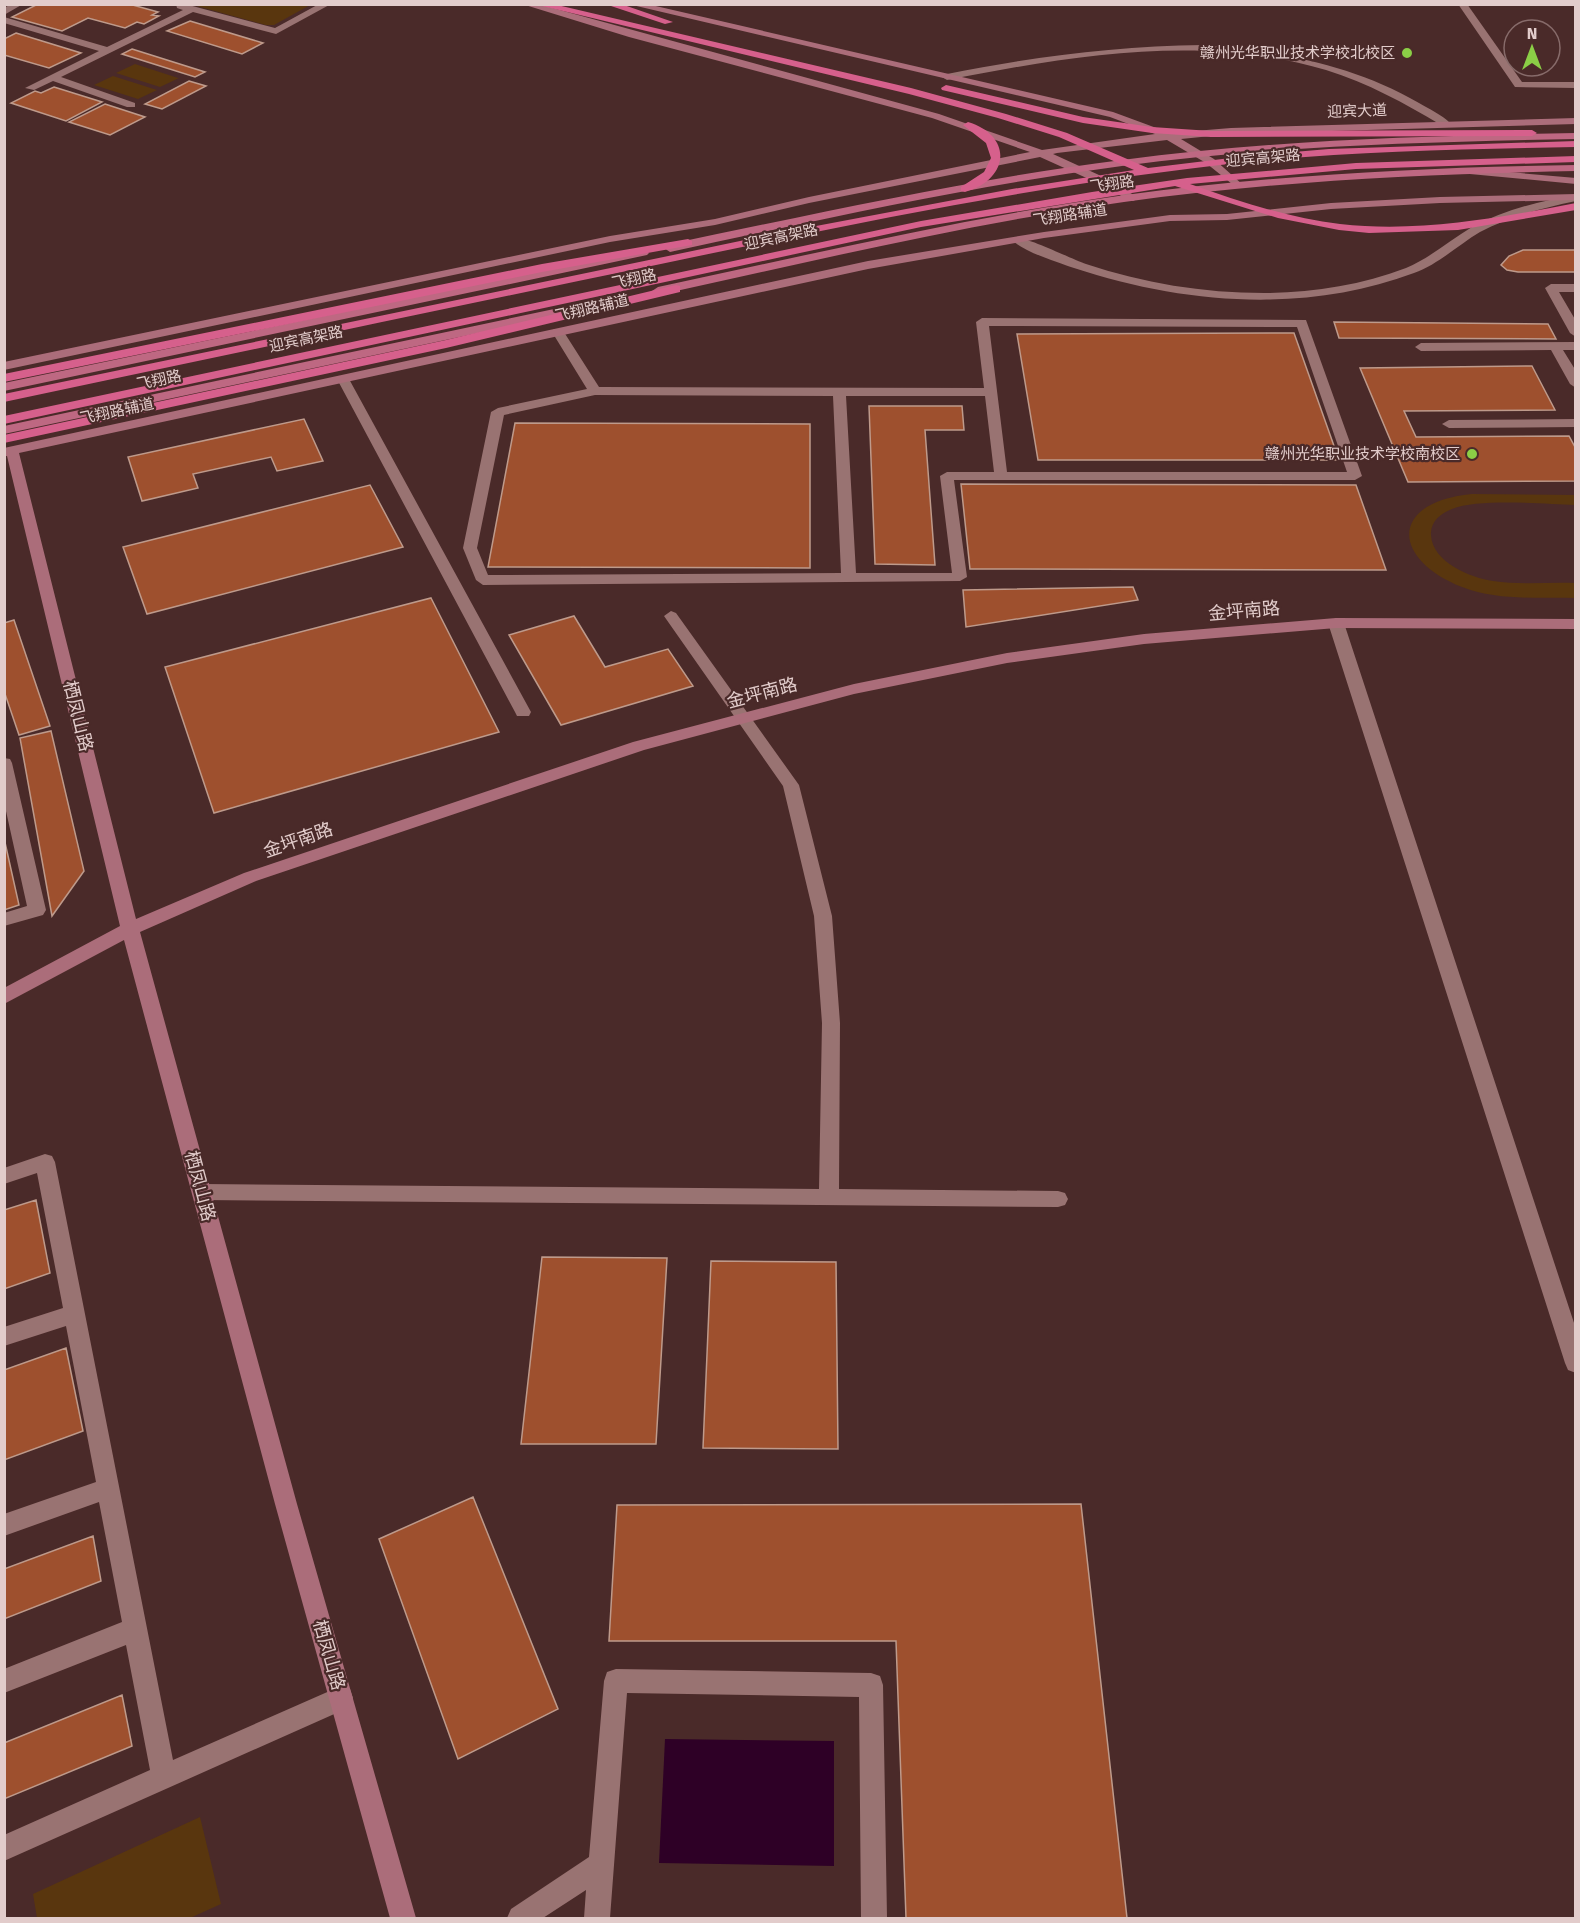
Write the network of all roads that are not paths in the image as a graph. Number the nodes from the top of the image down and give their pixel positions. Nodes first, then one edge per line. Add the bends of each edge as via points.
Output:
1 (19, 4) edge
2 (176, 4) edge
3 (327, 4) edge
4 (526, 4) edge
5 (538, 4) edge
6 (609, 4) edge
7 (632, 4) edge
8 (1462, 4) edge
9 (192, 9) junction
10 (5, 11) edge
11 (4, 20) edge
12 (107, 50) junction
13 (52, 77) junction
14 (947, 77) junction
15 (1575, 85) edge
16 (30, 88) dead end
17 (131, 105) dead end
18 (1066, 105) junction
19 (1575, 121) edge
20 (1445, 123) junction
21 (968, 125) junction
22 (1575, 128) edge
23 (1245, 130) junction
24 (1575, 134) edge
25 (1168, 136) junction
26 (1433, 138) junction
27 (1575, 144) edge
28 (1245, 151) joint
29 (1045, 153) junction
30 (1202, 155) junction
31 (1575, 159) edge
32 (997, 162) junction
33 (1575, 168) edge
34 (1082, 169) junction
35 (1452, 170) junction
36 (1575, 181) edge
37 (1237, 185) junction
38 (965, 189) junction
39 (1133, 198) junction
40 (1575, 198) edge
41 (1575, 206) edge
42 (722, 237) junction
43 (1018, 240) junction
44 (762, 268) junction
45 (1575, 288) edge
46 (558, 332) junction
47 (1575, 333) edge
48 (1555, 346) junction
49 (1575, 346) edge
50 (1420, 347) dead end
51 (4, 366) edge
52 (4, 378) edge
53 (344, 379) junction
54 (1575, 384) edge
55 (4, 387) edge
56 (595, 391) junction
57 (839, 392) junction
58 (991, 392) junction
59 (4, 398) edge
60 (4, 420) edge
61 (1575, 423) edge
62 (1449, 424) dead end
63 (4, 430) edge
64 (7, 447) edge
65 (1001, 476) junction
66 (849, 578) junction
67 (671, 616) dead end
68 (1336, 623) junction
69 (1575, 624) edge
70 (523, 712) dead end
71 (744, 718) junction
72 (4, 763) edge
73 (4, 920) edge
74 (130, 929) junction
75 (4, 997) edge
76 (4, 1176) edge
77 (202, 1192) junction
78 (829, 1197) junction
79 (1058, 1199) dead end
80 (74, 1314) junction
81 (4, 1337) edge
82 (1575, 1363) edge
83 (108, 1488) junction
84 (4, 1525) edge
85 (136, 1629) junction
86 (4, 1682) edge
87 (341, 1698) junction
88 (164, 1777) junction
89 (4, 1848) edge
90 (602, 1864) junction
91 (404, 1918) edge
92 (520, 1918) edge
93 (597, 1918) edge
94 (874, 1918) edge

1 - 10 street
2 - 9 street
3 - 9 street via 276,31
4 - 21 street
5 - 41 highway via 1002,116 1072,139 1171,182 1289,218 1340,227 1398,230 1466,225
6 - 24 highway via 673,24 1083,120 1152,130 1211,134
7 - 14 street
8 - 15 street via 1519,85
9 - 12 street
11 - 12 street
12 - 13 street
13 - 16 street
13 - 17 street
14 - 18 street
14 - 20 street via 1108,50 1207,48 1282,58 1352,76 1413,102
18 - 23 highway
18 - 25 street via 1113,116
19 - 20 street, 迎宾大道
20 - 23 street, 迎宾大道
21 - 29 street
21 - 32 highway via 993,143
22 - 26 street
23 - 25 street, 迎宾大道
23 - 26 highway
24 - 26 main road, 迎宾大道
25 - 29 street, 迎宾大道
25 - 30 street
26 - 28 main road, 迎宾大道
27 - 59 highway, 迎宾高架路 via 1344,152 1069,181 903,210
28 - 30 main road, 飞翔路
29 - 32 street
29 - 34 street
30 - 34 main road, 飞翔路
30 - 37 street
31 - 60 highway, 迎宾高架路 via 1356,166 1187,181 1092,195 921,224
32 - 38 highway via 985,178
32 - 51 street
33 - 35 main road
34 - 38 main road, 飞翔路
34 - 39 street
35 - 36 street
35 - 37 main road, 飞翔路
37 - 39 main road, 飞翔路
38 - 42 main road, 飞翔路
39 - 44 main road, 飞翔路 via 929,232
40 - 43 street, 飞翔路辅道 via 1360,204 1227,217 1170,218
40 - 43 street via 1495,221 1430,261 1400,274 1366,285 1312,293 1254,296 1166,288 1084,269
42 - 52 highway via 542,268
42 - 55 main road, 飞翔路
43 - 46 street, 飞翔路辅道 via 868,265
44 - 63 main road, 飞翔路
44 - 64 highway
45 - 47 street via 1551,288
46 - 53 street, 飞翔路辅道
46 - 56 street
48 - 49 street
48 - 50 street
48 - 54 street
53 - 64 street, 飞翔路辅道
53 - 70 street
56 - 57 street
56 - 66 street via 498,412 471,548 483,580
57 - 58 street
57 - 66 street
58 - 65 street
58 - 65 street via 982,322 1302,323 1355,476
61 - 62 street
64 - 74 street, 栖凤山路
65 - 66 street via 947,476 960,577
67 - 71 street
68 - 69 street, 金坪南路
68 - 71 street, 金坪南路 via 1144,639 1007,658 854,689
68 - 82 street
71 - 74 street, 金坪南路 via 639,746 250,877
71 - 78 street via 791,784 823,916 831,1023
72 - 73 street via 37,910
74 - 75 street, 金坪南路
74 - 77 street, 栖凤山路
76 - 80 street via 45,1162
77 - 78 street
77 - 87 street, 栖凤山路
78 - 79 street
80 - 81 street
80 - 83 street
83 - 84 street
83 - 85 street
85 - 86 street
85 - 88 street
87 - 88 street
87 - 91 street, 栖凤山路
88 - 89 street
90 - 92 street
90 - 93 street
90 - 94 street via 616,1681 871,1685

